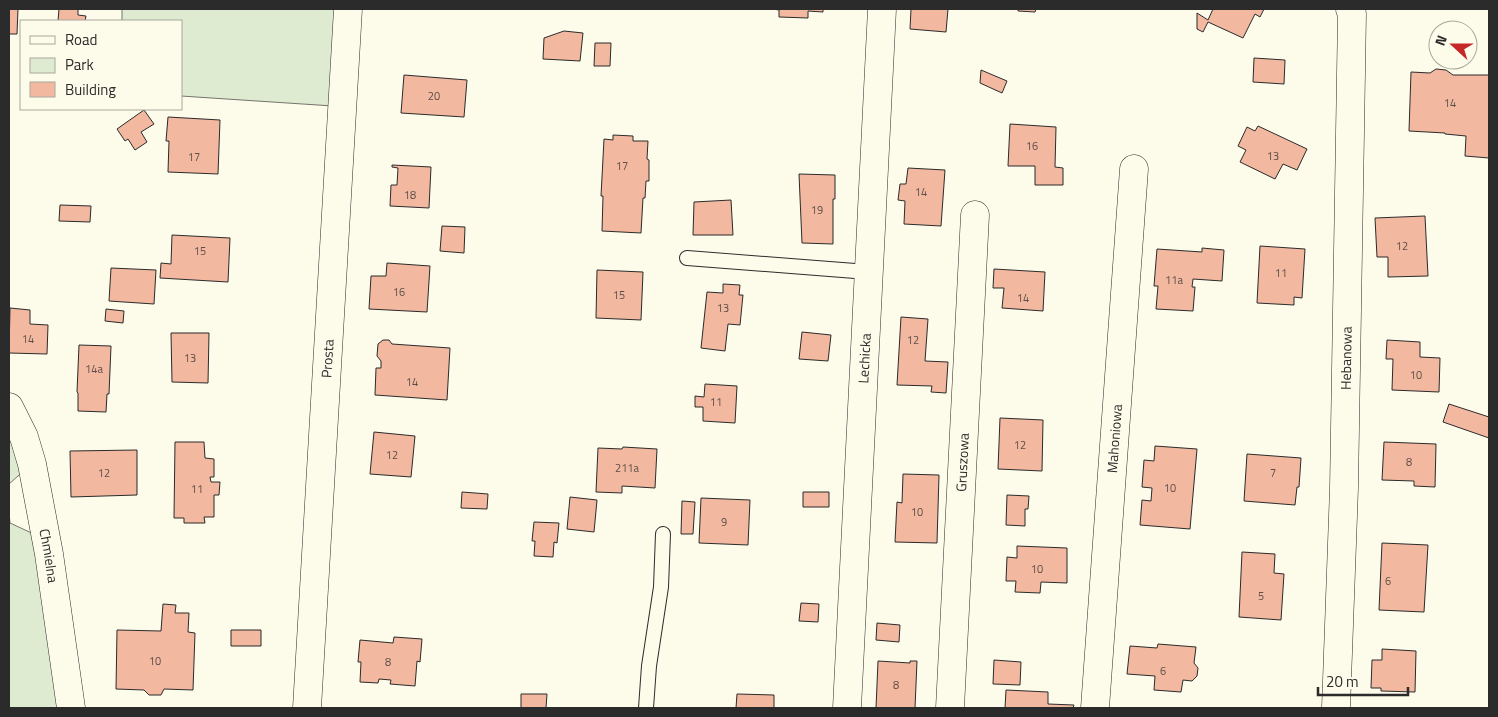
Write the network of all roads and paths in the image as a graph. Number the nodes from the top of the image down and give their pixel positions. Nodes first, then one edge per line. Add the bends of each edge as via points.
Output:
1 (348, 9) edge
2 (882, 9) edge
3 (1350, 9) edge
4 (1134, 169) dead end
5 (976, 215) dead end
6 (687, 258) dead end
7 (868, 272) junction
8 (9, 407) edge
9 (663, 534) dead end
10 (71, 708) edge
11 (307, 708) edge
12 (646, 708) edge
13 (847, 708) edge
14 (950, 708) edge
15 (1095, 708) edge
16 (1336, 708) edge

1 - 11 street, Prosta
2 - 7 street, Lechicka
3 - 16 street, Hebanowa via 1344,488
4 - 15 street, Mahoniowa
5 - 14 street, Gruszowa
6 - 7 lane
7 - 13 street, Lechicka
8 - 10 street, Chmielna via 24,436 32,464 49,554
9 - 12 lane via 661,587

